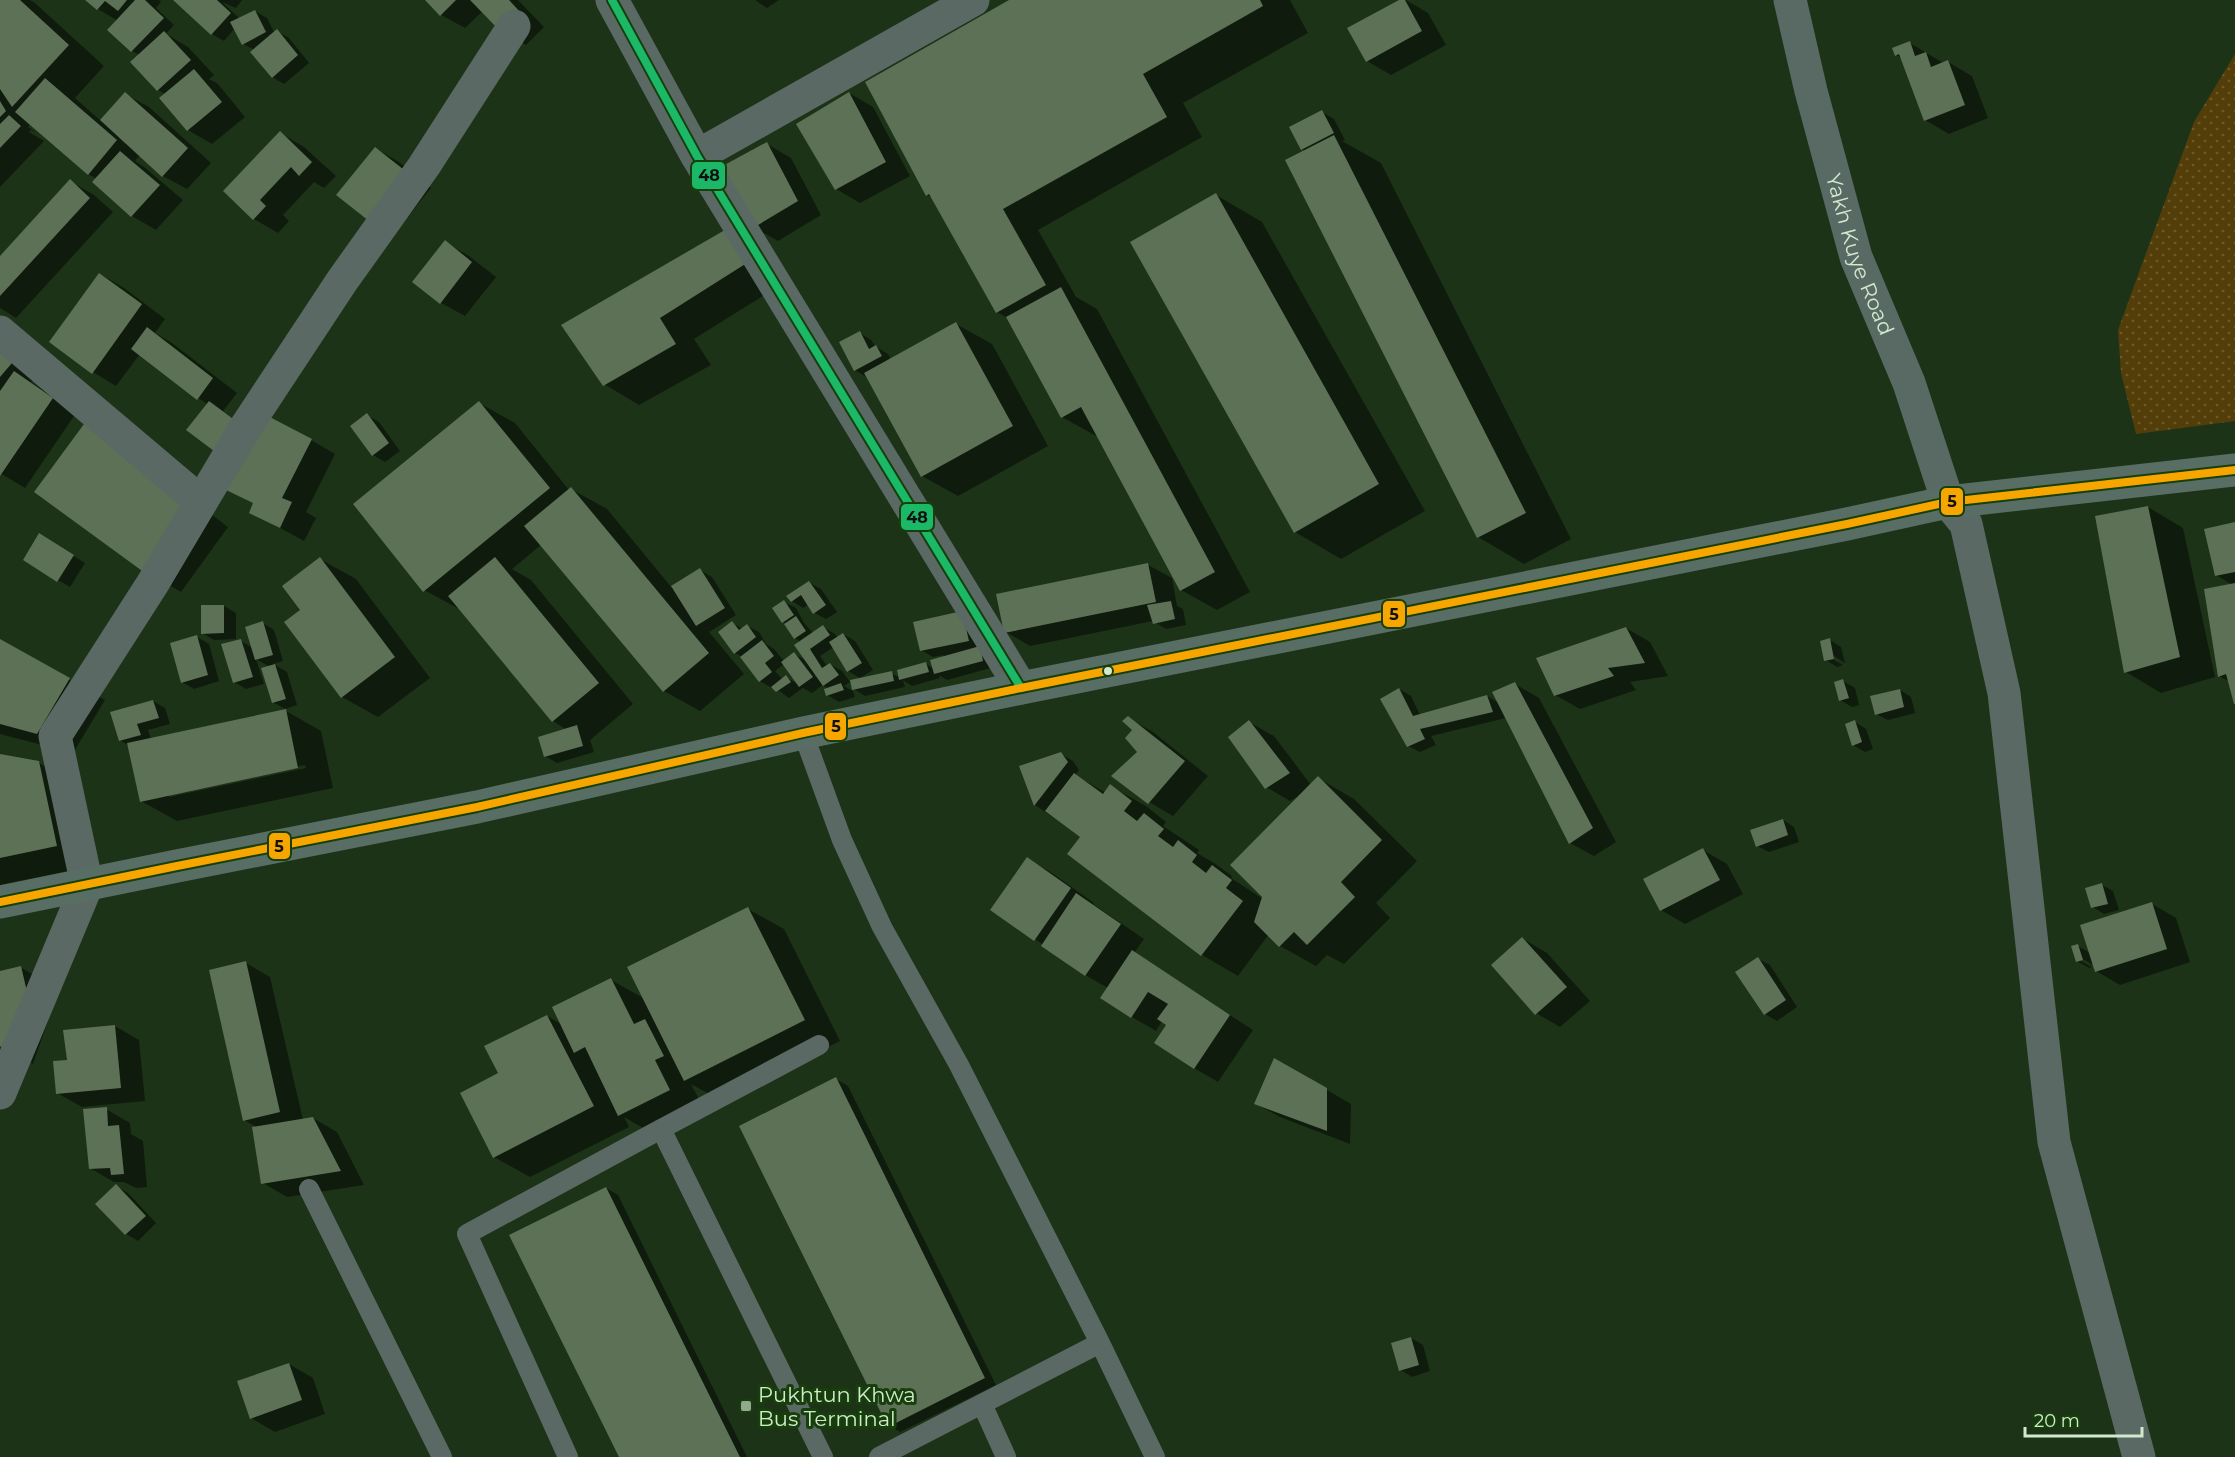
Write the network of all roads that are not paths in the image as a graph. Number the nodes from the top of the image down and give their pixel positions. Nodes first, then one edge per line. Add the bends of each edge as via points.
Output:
1 (612, 0) edge
2 (973, 0) edge
3 (1790, 0) edge
4 (514, 26) dead end
5 (697, 156) junction
6 (0, 332) edge
7 (2235, 470) edge
8 (201, 502) junction
9 (1948, 502) junction
10 (1021, 688) junction
11 (803, 733) junction
12 (87, 885) junction
13 (0, 903) edge
14 (819, 1045) dead end
15 (0, 1093) edge
16 (661, 1129) junction
17 (309, 1189) dead end
18 (1100, 1343) junction
19 (982, 1404) junction
20 (442, 1457) edge
21 (568, 1457) edge
22 (823, 1457) edge
23 (879, 1457) edge
24 (1006, 1457) edge
25 (1155, 1457) edge
26 (2139, 1457) edge

1 - 5 street
2 - 5 street
3 - 9 main road, Yakh Kuye Road via 1856,257 1909,383
4 - 8 street via 424,166 297,348
5 - 10 street
6 - 8 street
7 - 9 highway
8 - 12 street via 55,736
9 - 10 highway
9 - 26 street via 1966,524 2004,693 2054,1142
10 - 11 highway
11 - 12 highway via 477,807
11 - 18 lane via 842,840 882,927 959,1065
12 - 13 highway
12 - 15 street
14 - 16 lane
16 - 21 lane via 467,1234
16 - 22 lane
17 - 20 lane
18 - 19 lane
18 - 25 lane
19 - 23 lane
19 - 24 lane

